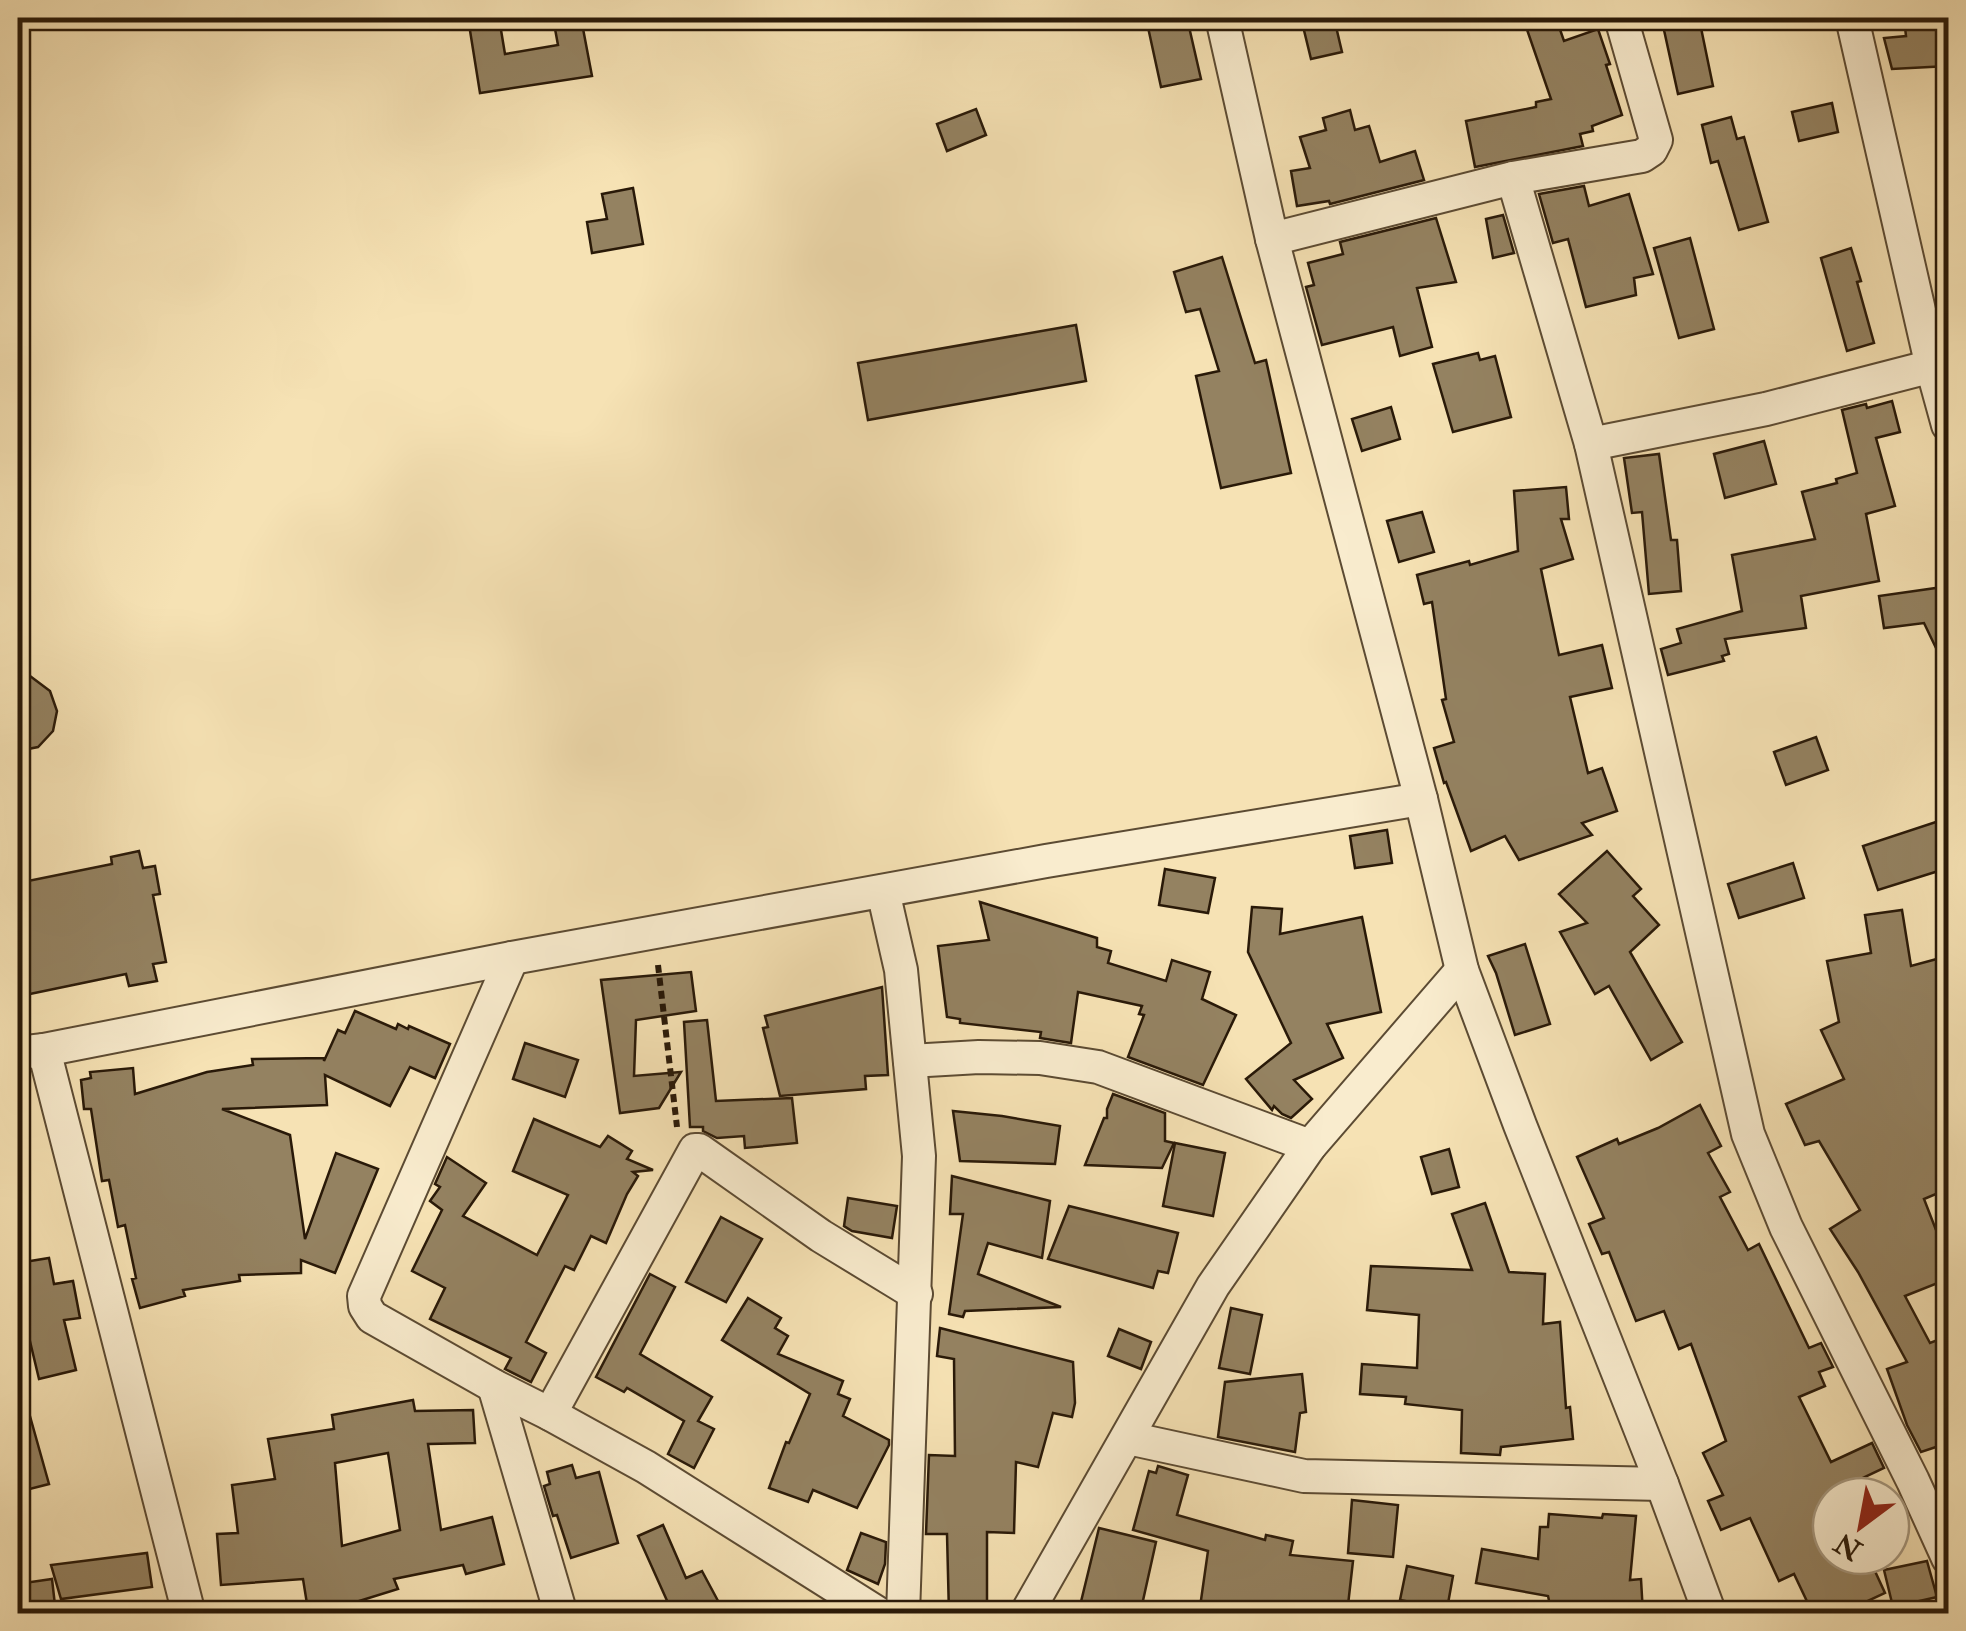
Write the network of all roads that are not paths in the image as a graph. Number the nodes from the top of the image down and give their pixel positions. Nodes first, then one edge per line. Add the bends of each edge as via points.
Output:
1 (1222, 18) edge
2 (1621, 18) edge
3 (1852, 18) edge
4 (1513, 178) junction
5 (1272, 239) junction
6 (1940, 364) edge
7 (1948, 425) edge
8 (1590, 444) junction
9 (1421, 798) junction
10 (883, 891) junction
11 (512, 958) junction
12 (1462, 970) junction
13 (31, 1051) edge
14 (910, 1060) junction
15 (1310, 1146) junction
16 (916, 1294) junction
17 (494, 1386) junction
18 (550, 1414) junction
19 (1128, 1438) junction
20 (1662, 1484) junction
21 (1948, 1558) edge
22 (189, 1614) edge
23 (561, 1614) edge
24 (879, 1614) edge
25 (903, 1614) edge
26 (1026, 1614) edge
27 (1710, 1614) edge

1 - 5 street
2 - 4 street via 1656,140 1651,150
3 - 6 street
4 - 5 street
4 - 8 street
5 - 9 street
6 - 7 street
6 - 8 street via 1766,409
8 - 21 street via 1748,1134
9 - 10 street
9 - 12 street
10 - 11 street
10 - 14 street via 901,970
11 - 13 street
11 - 17 street via 364,1296 372,1317
12 - 15 street
12 - 20 street
13 - 22 street
14 - 15 street via 1040,1058 1098,1067
14 - 16 street via 920,1156
15 - 19 street via 1213,1286
16 - 18 street via 695,1150
16 - 25 street
17 - 18 street
17 - 23 street
18 - 24 street via 646,1466
19 - 20 street via 1304,1476
19 - 26 street
20 - 27 street

